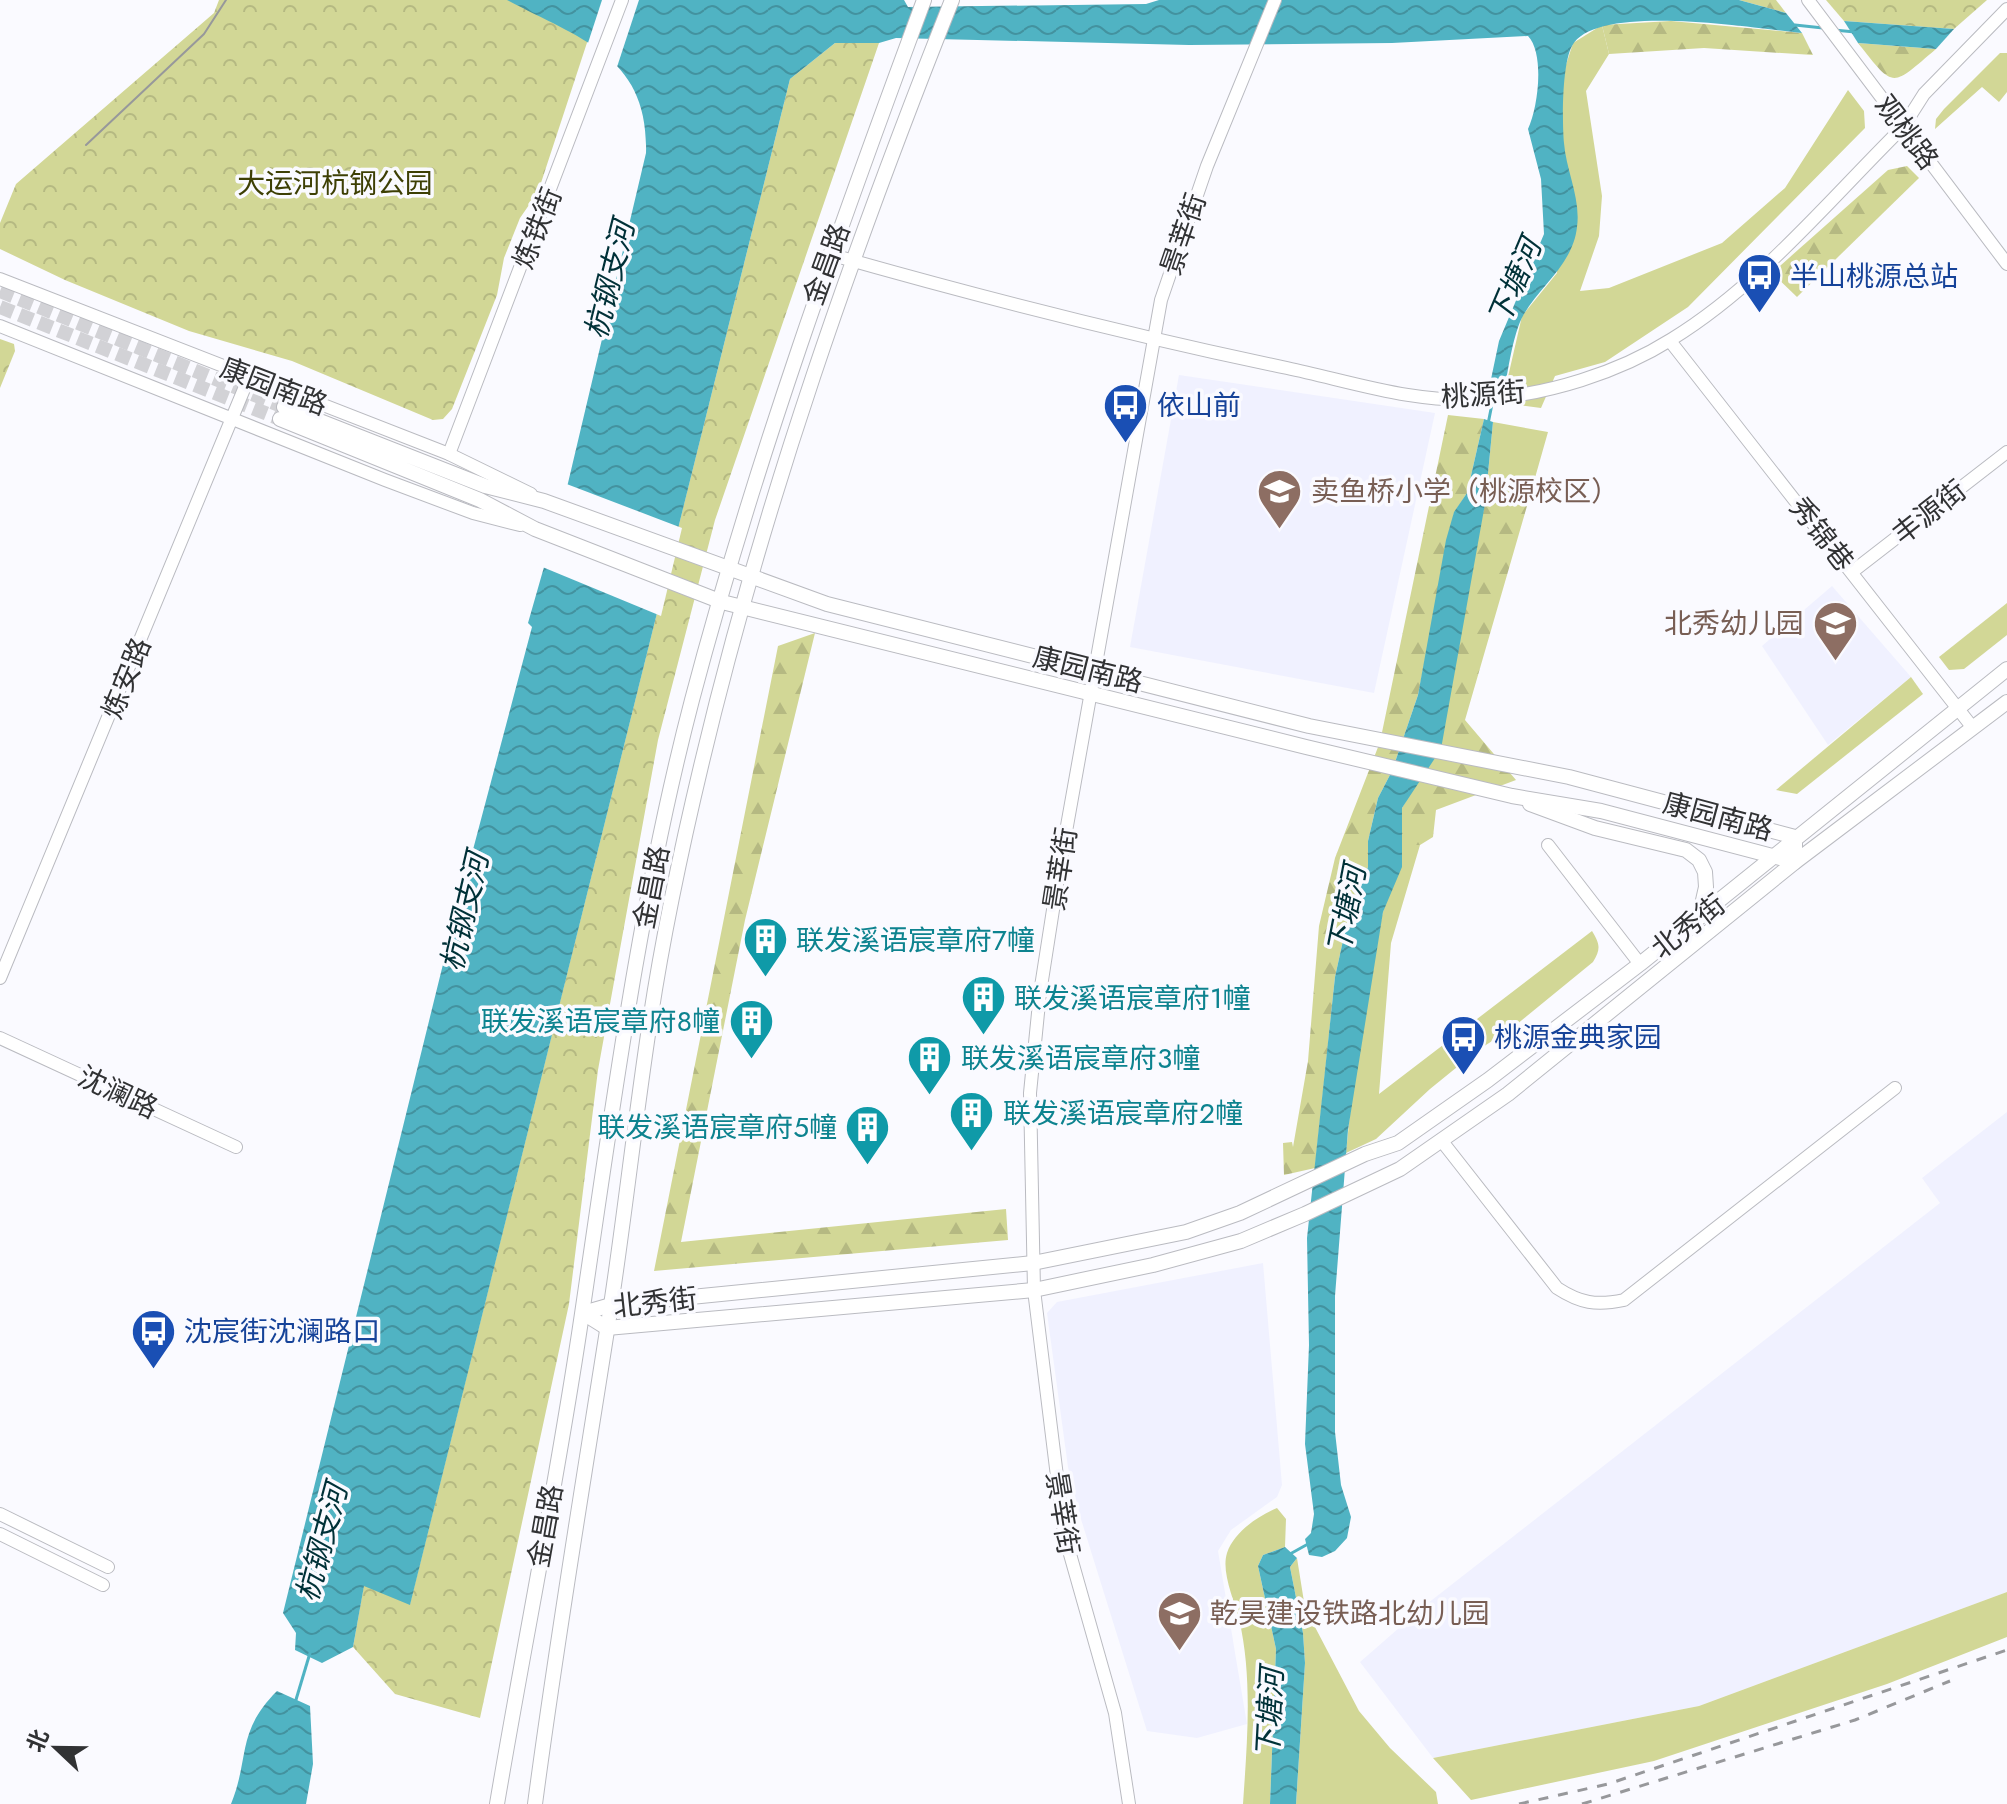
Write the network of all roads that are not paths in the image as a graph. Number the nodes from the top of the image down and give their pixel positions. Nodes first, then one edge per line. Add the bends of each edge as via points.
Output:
1 (622, 0) edge
2 (924, 0) edge
3 (952, 0) edge
4 (1275, 0) edge
5 (1809, 1) edge
6 (2007, 9) edge
7 (1903, 127) junction
8 (829, 254) junction
9 (851, 261) junction
10 (2007, 264) edge
11 (0, 279) edge
12 (0, 326) edge
13 (1154, 340) junction
14 (1670, 341) junction
15 (249, 377) junction
16 (232, 419) junction
17 (2007, 452) edge
18 (449, 454) junction
19 (544, 501) junction
20 (535, 529) junction
21 (728, 571) junction
22 (1852, 572) junction
23 (750, 578) junction
24 (722, 602) junction
25 (744, 608) junction
26 (2007, 669) edge
27 (1094, 670) junction
28 (1090, 692) junction
29 (2007, 702) edge
30 (1958, 707) junction
31 (1973, 728) junction
32 (1512, 796) junction
33 (1795, 837) junction
34 (1548, 845) dead end
35 (1777, 856) junction
36 (1795, 862) junction
37 (1699, 918) junction
38 (1640, 964) junction
39 (0, 978) edge
40 (0, 1038) edge
41 (1895, 1088) dead end
42 (1441, 1140) junction
43 (236, 1147) dead end
44 (1033, 1263) junction
45 (1034, 1290) junction
46 (611, 1305) junction
47 (583, 1313) junction
48 (607, 1328) junction
49 (0, 1514) edge
50 (0, 1534) edge
51 (108, 1567) dead end
52 (103, 1585) dead end
53 (497, 1804) edge
54 (535, 1804) edge
55 (1129, 1804) edge

1 - 18 street, 炼铁街
2 - 8 main road, 金昌路
3 - 9 main road, 金昌路
4 - 13 street, 景莘街 via 1168,271
5 - 7 street, 观桃路
6 - 7 street, 桃源街 via 1924,94
7 - 10 street, 观桃路
7 - 14 street, 桃源街 via 1751,277
8 - 9 street, 桃源街
8 - 21 main road, 金昌路
9 - 13 street, 桃源街
9 - 23 main road, 金昌路
11 - 15 street, 康园南路
12 - 16 street, 康园南路
13 - 14 street, 桃源街 via 1375,391 1445,399 1485,399 1587,379
13 - 27 street, 景莘街
14 - 22 street, 秀锦巷
15 - 16 street, 炼安路
15 - 18 street, 康园南路
16 - 20 street, 康园南路 via 473,513
16 - 39 street, 炼安路
17 - 22 street, 丰源街
18 - 19 street, 康园南路
19 - 20 main road, 康园南路 via 485,486 282,413
19 - 21 main road, 康园南路
20 - 24 main road, 康园南路
21 - 23 main road, 康园南路
21 - 24 main road, 金昌路
22 - 30 street, 秀锦巷
23 - 25 main road, 金昌路
23 - 27 main road, 康园南路 via 827,604
24 - 25 main road, 康园南路
24 - 47 main road, 金昌路 via 692,699 653,873 619,1061
25 - 28 main road, 康园南路
25 - 46 main road, 金昌路 via 666,924
26 - 30 main road, 北秀街
27 - 28 street, 景莘街
27 - 33 main road, 康园南路 via 1362,737 1569,777
28 - 32 main road, 康园南路
28 - 44 street, 景莘街 via 1040,993 1030,1093
29 - 31 main road, 北秀街
30 - 31 street, 秀锦巷
30 - 33 main road, 北秀街
31 - 36 main road, 北秀街
32 - 35 main road, 康园南路 via 1601,811
32 - 37 main road via 1595,828 1686,850 1705,872
33 - 35 main road, 北秀街
33 - 36 main road, 康园南路
34 - 38 street
35 - 36 main road, 康园南路
35 - 37 main road, 北秀街
36 - 42 main road, 北秀街 via 1508,1094
37 - 38 main road, 北秀街
38 - 44 main road, 北秀街 via 1398,1143 1186,1232
40 - 43 street, 沈澜路
41 - 42 street via 1624,1300 1602,1305 1578,1301 1557,1288
42 - 45 main road, 北秀街 via 1400,1169 1241,1241
44 - 45 street, 景莘街
44 - 46 main road, 北秀街
45 - 48 main road, 北秀街
45 - 55 street, 景莘街 via 1064,1533 1115,1713
46 - 47 main road, 北秀街
46 - 48 main road, 金昌路
47 - 48 main road, 北秀街
47 - 53 main road, 金昌路
48 - 54 main road, 金昌路 via 561,1603
49 - 51 street
50 - 52 street

